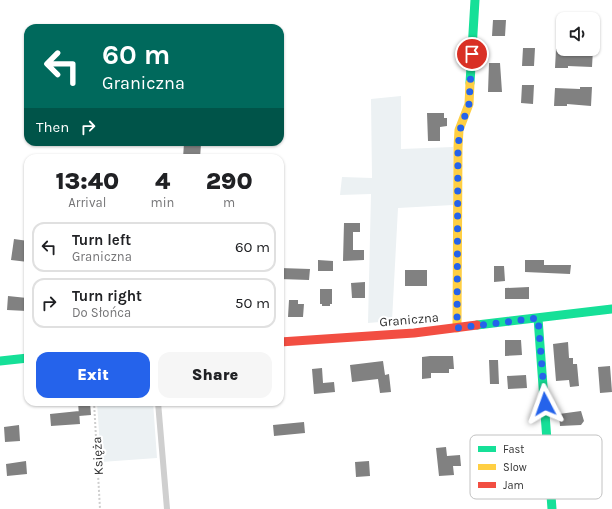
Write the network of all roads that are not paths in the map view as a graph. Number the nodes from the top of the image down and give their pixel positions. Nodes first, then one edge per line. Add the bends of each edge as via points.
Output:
1 (475, 0) edge
2 (612, 309) edge
3 (538, 318) junction
4 (457, 328) junction
5 (284, 342) edge
6 (24, 358) edge
7 (0, 361) edge
8 (158, 406) edge
9 (547, 435) edge
10 (551, 499) edge
11 (167, 509) edge
12 (552, 509) edge

1 - 4 street via 469,104 460,130 458,147
2 - 3 street, Graniczna
3 - 4 street, Graniczna
3 - 9 street
4 - 5 street, Graniczna
6 - 7 street
8 - 11 lane
10 - 12 street

